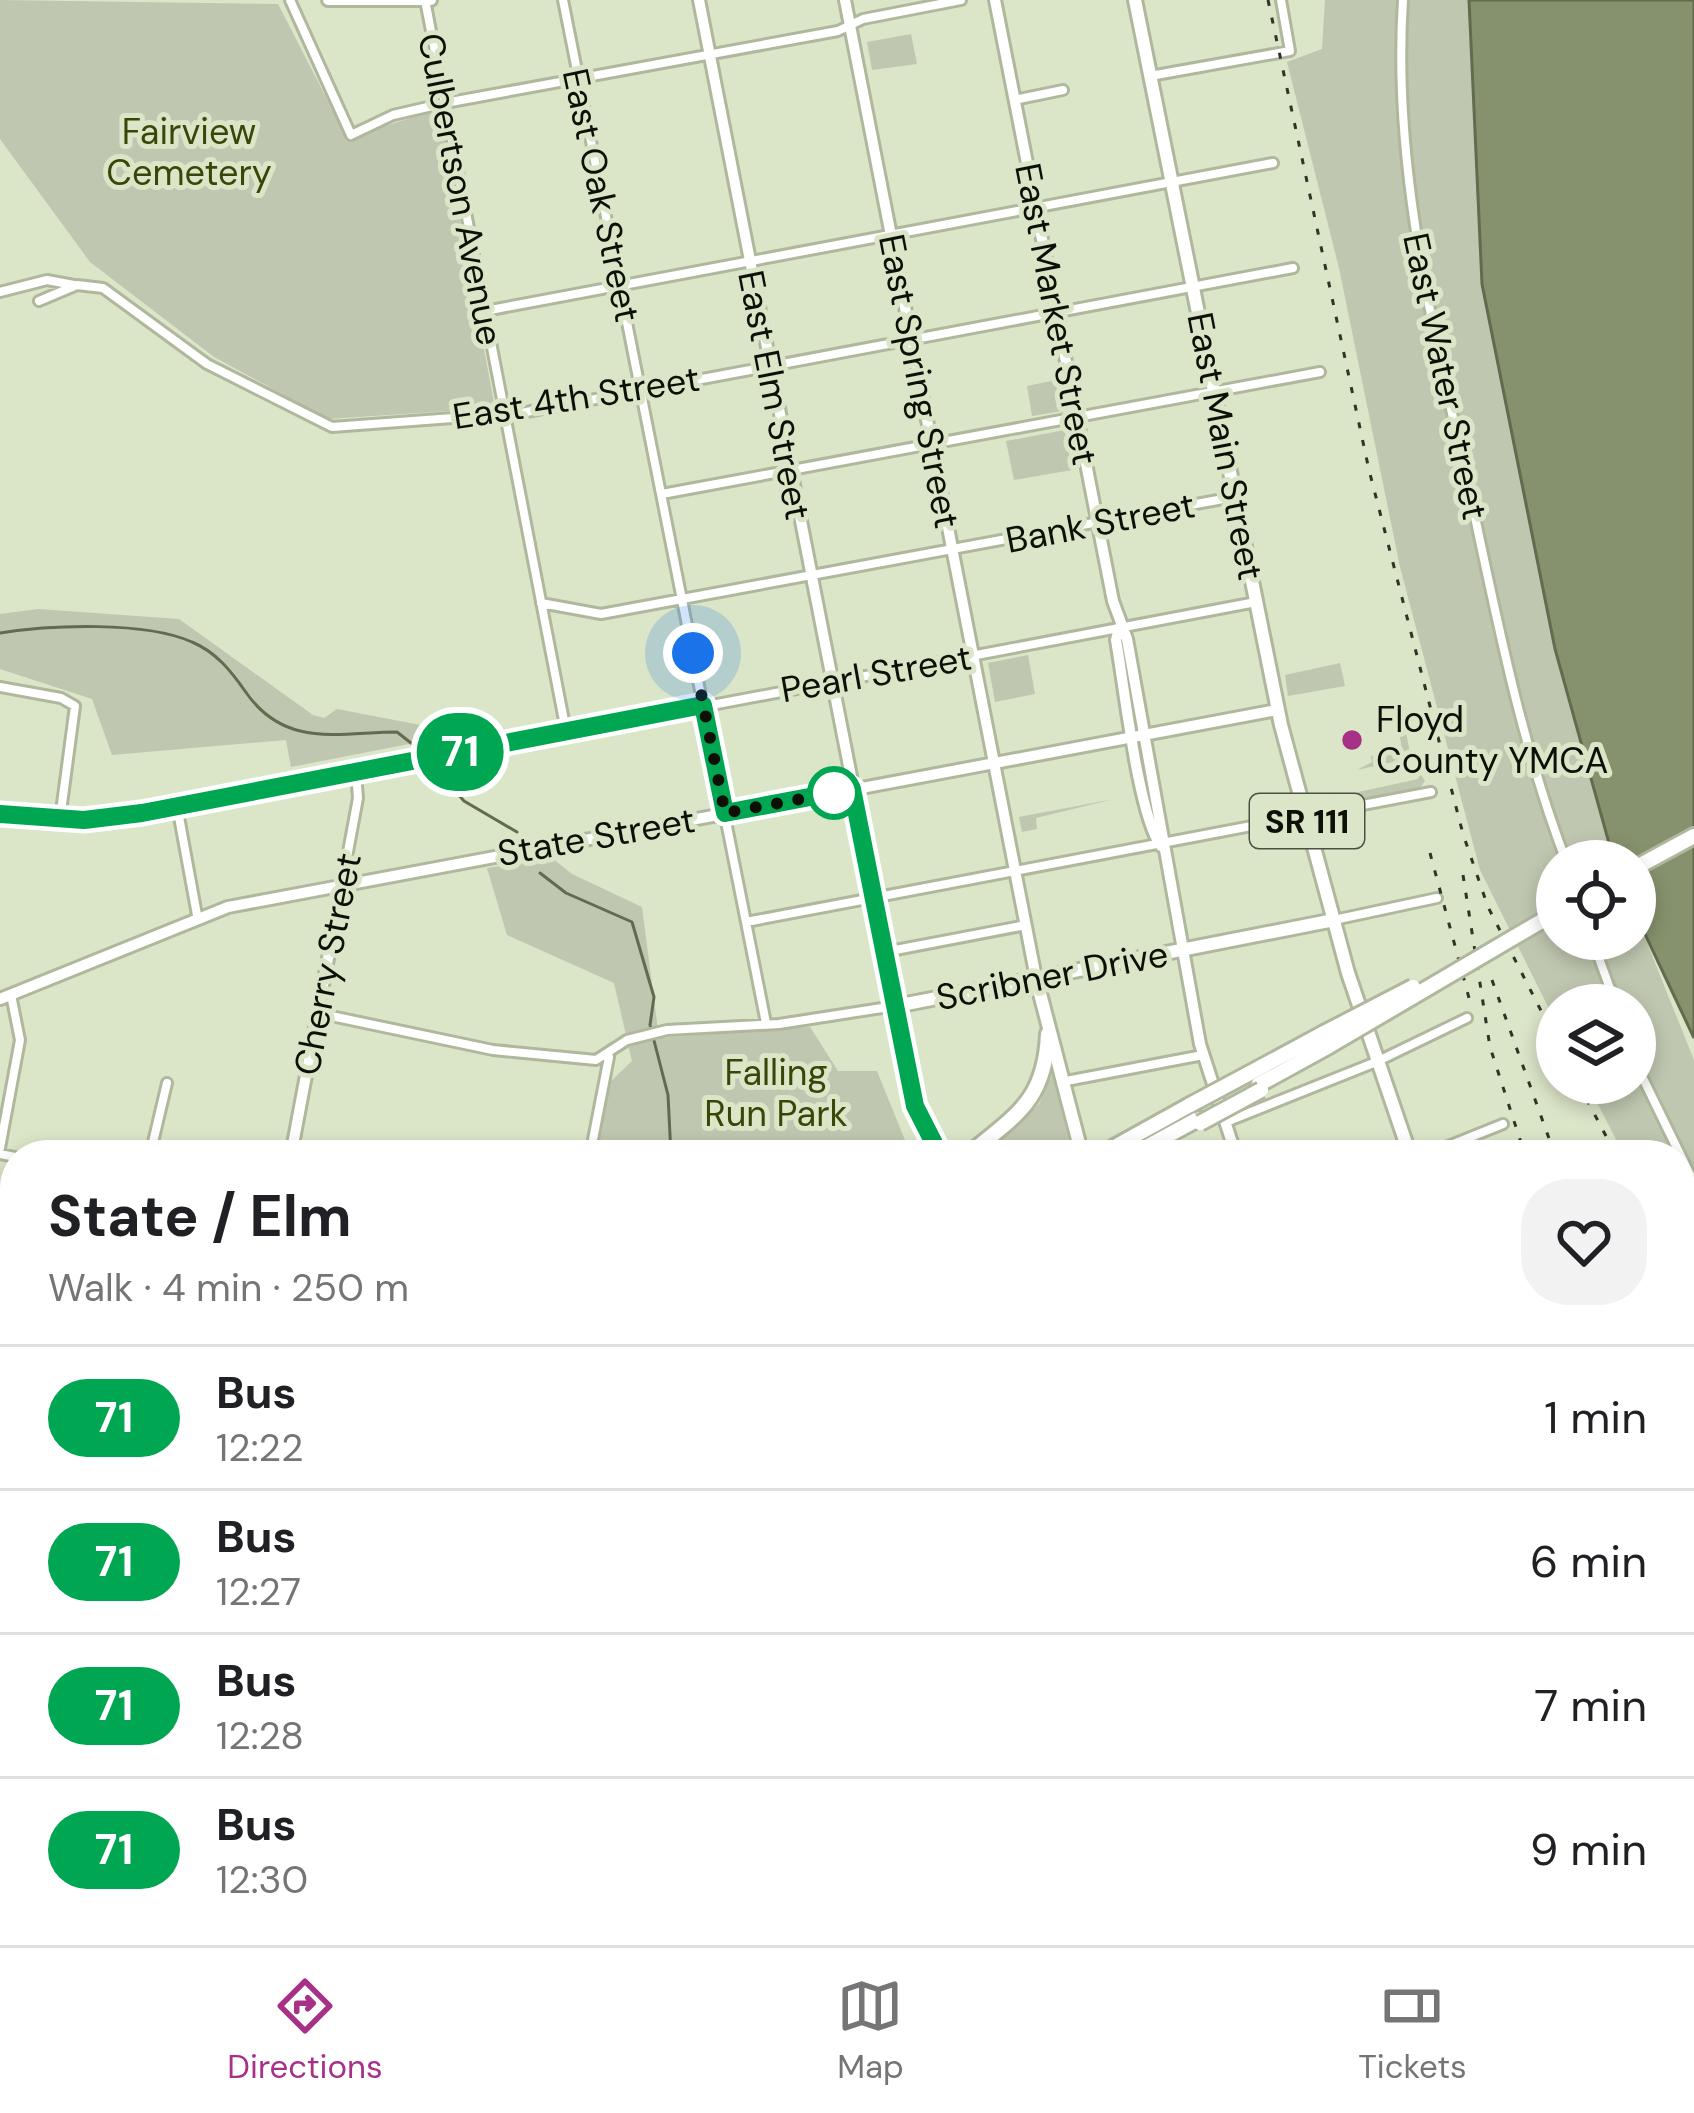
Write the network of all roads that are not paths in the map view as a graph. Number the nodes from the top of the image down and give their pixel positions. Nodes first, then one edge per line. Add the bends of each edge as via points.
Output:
1 (290, 0) edge
2 (328, 0) edge
3 (562, 0) edge
4 (699, 0) edge
5 (845, 0) edge
6 (961, 0) edge
7 (995, 0) edge
8 (1139, 0) edge
9 (1283, 0) edge
10 (1402, 0) edge
11 (427, 1) edge
12 (850, 25) junction
13 (714, 53) junction
14 (1153, 75) junction
15 (581, 76) junction
16 (1063, 90) dead end
17 (1015, 100) junction
18 (445, 103) junction
19 (1273, 164) dead end
20 (1174, 182) junction
21 (1036, 208) junction
22 (891, 235) junction
23 (749, 261) junction
24 (1293, 268) dead end
25 (77, 285) junction
26 (622, 285) junction
27 (1195, 286) junction
28 (0, 292) edge
29 (39, 301) dead end
30 (484, 311) junction
31 (1056, 313) junction
32 (911, 340) junction
33 (770, 364) junction
34 (1320, 372) dead end
35 (642, 390) junction
36 (1215, 391) junction
37 (505, 415) junction
38 (1078, 416) junction
39 (932, 444) junction
40 (790, 471) junction
41 (662, 494) junction
42 (1235, 497) junction
43 (1097, 523) junction
44 (952, 550) junction
45 (1485, 564) junction
46 (1496, 568) dead end
47 (811, 576) junction
48 (682, 600) junction
49 (540, 602) junction
50 (1256, 602) junction
51 (1119, 628) junction
52 (973, 655) junction
53 (831, 681) junction
54 (0, 686) edge
55 (703, 705) junction
56 (1278, 716) junction
57 (566, 731) junction
58 (1139, 736) junction
59 (994, 763) junction
60 (356, 772) junction
61 (852, 789) junction
62 (1431, 792) dead end
63 (177, 806) junction
64 (725, 813) junction
65 (0, 814) edge
66 (1306, 818) junction
67 (59, 819) junction
68 (1694, 838) edge
69 (1559, 840) edge
70 (1161, 846) junction
71 (1656, 859) edge
72 (1016, 872) junction
73 (342, 884) junction
74 (1437, 898) dead end
75 (874, 899) junction
76 (197, 915) junction
77 (1334, 920) junction
78 (746, 922) junction
79 (1026, 925) junction
80 (1536, 926) edge
81 (1536, 926) edge
82 (1497, 947) junction
83 (1182, 950) junction
84 (885, 952) junction
85 (1036, 978) junction
86 (6, 997) edge
87 (1406, 997) junction
88 (896, 1006) junction
89 (317, 1013) junction
90 (1467, 1018) dead end
91 (766, 1023) junction
92 (1048, 1034) junction
93 (1328, 1044) junction
94 (1203, 1055) junction
95 (609, 1056) junction
96 (1376, 1062) junction
97 (1060, 1082) junction
98 (167, 1083) dead end
99 (1655, 1104) edge
100 (1196, 1116) junction
101 (1224, 1123) junction
102 (1502, 1124) dead end
103 (2, 1140) edge
104 (154, 1140) edge
105 (294, 1140) edge
106 (593, 1140) edge
107 (932, 1140) edge
108 (985, 1140) edge
109 (1077, 1140) edge
110 (1136, 1140) edge
111 (1157, 1140) edge
112 (1163, 1140) edge
113 (1230, 1140) edge
114 (1405, 1140) edge
115 (1463, 1140) edge
116 (1673, 1140) edge

1 - 18 street via 351,135
2 - 11 main road
3 - 15 street, East Oak Street
4 - 13 main road, East Elm Street
5 - 12 main road, East Spring Street
6 - 12 street
7 - 17 main road, East Market Street
8 - 14 main road, East Main Street
9 - 14 street via 1290,51
10 - 45 street, East Water Street via 1402,127 1422,278
11 - 18 street, Culbertson Avenue
12 - 13 street
12 - 22 main road, East Spring Street
13 - 15 street
13 - 23 main road, East Elm Street
14 - 20 main road, East Main Street
15 - 18 street
15 - 26 street, East Oak Street
16 - 17 street
17 - 21 main road, East Market Street
18 - 30 street, Culbertson Avenue
19 - 20 street
20 - 21 street
20 - 27 main road, East Main Street
21 - 22 street
21 - 31 main road, East Market Street
22 - 23 street
22 - 32 main road, East Spring Street
23 - 26 street
23 - 33 main road, East Elm Street
24 - 27 street, East 4th Street
25 - 28 street, East 4th Street via 37,281
25 - 29 street
25 - 37 street, East 4th Street via 103,288 207,364 324,426
26 - 30 street
26 - 35 street, East Oak Street
27 - 31 street, East 4th Street
27 - 36 main road, East Main Street
30 - 37 street, Culbertson Avenue
31 - 32 street, East 4th Street
31 - 38 main road, East Market Street
32 - 33 street, East 4th Street
32 - 39 main road, East Spring Street
33 - 35 street, East 4th Street
33 - 40 main road, East Elm Street
34 - 36 street
35 - 37 street, East 4th Street
35 - 41 street, East Oak Street
36 - 38 street
36 - 42 main road, East Main Street
37 - 49 street, Culbertson Avenue
38 - 39 street
38 - 43 main road, East Market Street
39 - 40 street
39 - 44 main road, East Spring Street
40 - 41 street
40 - 47 main road, East Elm Street
41 - 48 street, East Oak Street
42 - 43 street, Bank Street
42 - 50 main road, East Main Street
43 - 44 street, Bank Street
43 - 51 main road, East Market Street
44 - 47 street, Bank Street
44 - 52 main road, East Spring Street
45 - 46 street
45 - 69 street, East Water Street
47 - 48 street, Bank Street
47 - 53 main road, East Elm Street
48 - 49 street, Bank Street via 592,614
48 - 55 street, East Oak Street
49 - 57 street, Culbertson Avenue
50 - 51 street, Pearl Street
50 - 56 main road, East Main Street
51 - 52 street, Pearl Street
51 - 58 main road, East Market Street
52 - 53 street, Pearl Street
52 - 59 main road, East Spring Street
53 - 55 street, Pearl Street
53 - 61 main road, East Elm Street
54 - 67 street via 75,706
55 - 57 street, Pearl Street
55 - 64 street, East Oak Street
56 - 58 main road, State Street
56 - 66 main road, SR 111
57 - 60 street, Pearl Street
58 - 59 main road, State Street
58 - 70 main road, East Market Street
59 - 61 main road, State Street
59 - 72 main road, East Spring Street
60 - 63 street, Pearl Street
60 - 73 street, Cherry Street
61 - 64 main road, State Street
61 - 75 main road, East Elm Street
62 - 66 street
63 - 67 street, Pearl Street
63 - 76 street
64 - 73 main road, State Street
64 - 78 street, East Oak Street
65 - 67 street, Pearl Street
66 - 70 street
66 - 77 main road, SR 111
68 - 71 highway
70 - 72 street
70 - 83 main road, East Market Street
72 - 75 street
72 - 79 main road, East Spring Street
73 - 76 main road, State Street
73 - 89 main road, Cherry Street
74 - 77 street, Scribner Drive
75 - 78 street
75 - 84 main road, East Elm Street
76 - 86 main road, State Street
77 - 83 main road, Scribner Drive
77 - 96 main road, SR 111
78 - 91 street, East Oak Street
79 - 84 street
79 - 85 main road, East Spring Street
80 - 82 highway, bridge
81 - 87 highway, bridge
82 - 87 highway, bridge
82 - 93 highway, bridge
83 - 85 main road, Scribner Drive
83 - 94 main road, East Market Street
84 - 88 main road, East Elm Street
85 - 88 main road, Scribner Drive
85 - 92 main road
86 - 103 street via 21,1032
87 - 93 highway, bridge
88 - 91 street, Scribner Drive
88 - 107 highway via 915,1106
89 - 95 street via 493,1050
89 - 105 main road, Cherry Street
90 - 96 street
91 - 95 street, Scribner Drive via 668,1030 627,1040
92 - 97 main road
92 - 108 highway via 1036,1094
93 - 100 highway, bridge
94 - 97 street
94 - 101 main road, East Market Street
95 - 106 street
96 - 101 street
96 - 114 main road, SR 111
97 - 109 main road
98 - 104 street
99 - 116 street
100 - 110 highway
100 - 111 highway
100 - 112 highway
101 - 113 main road, East Market Street
102 - 115 street

